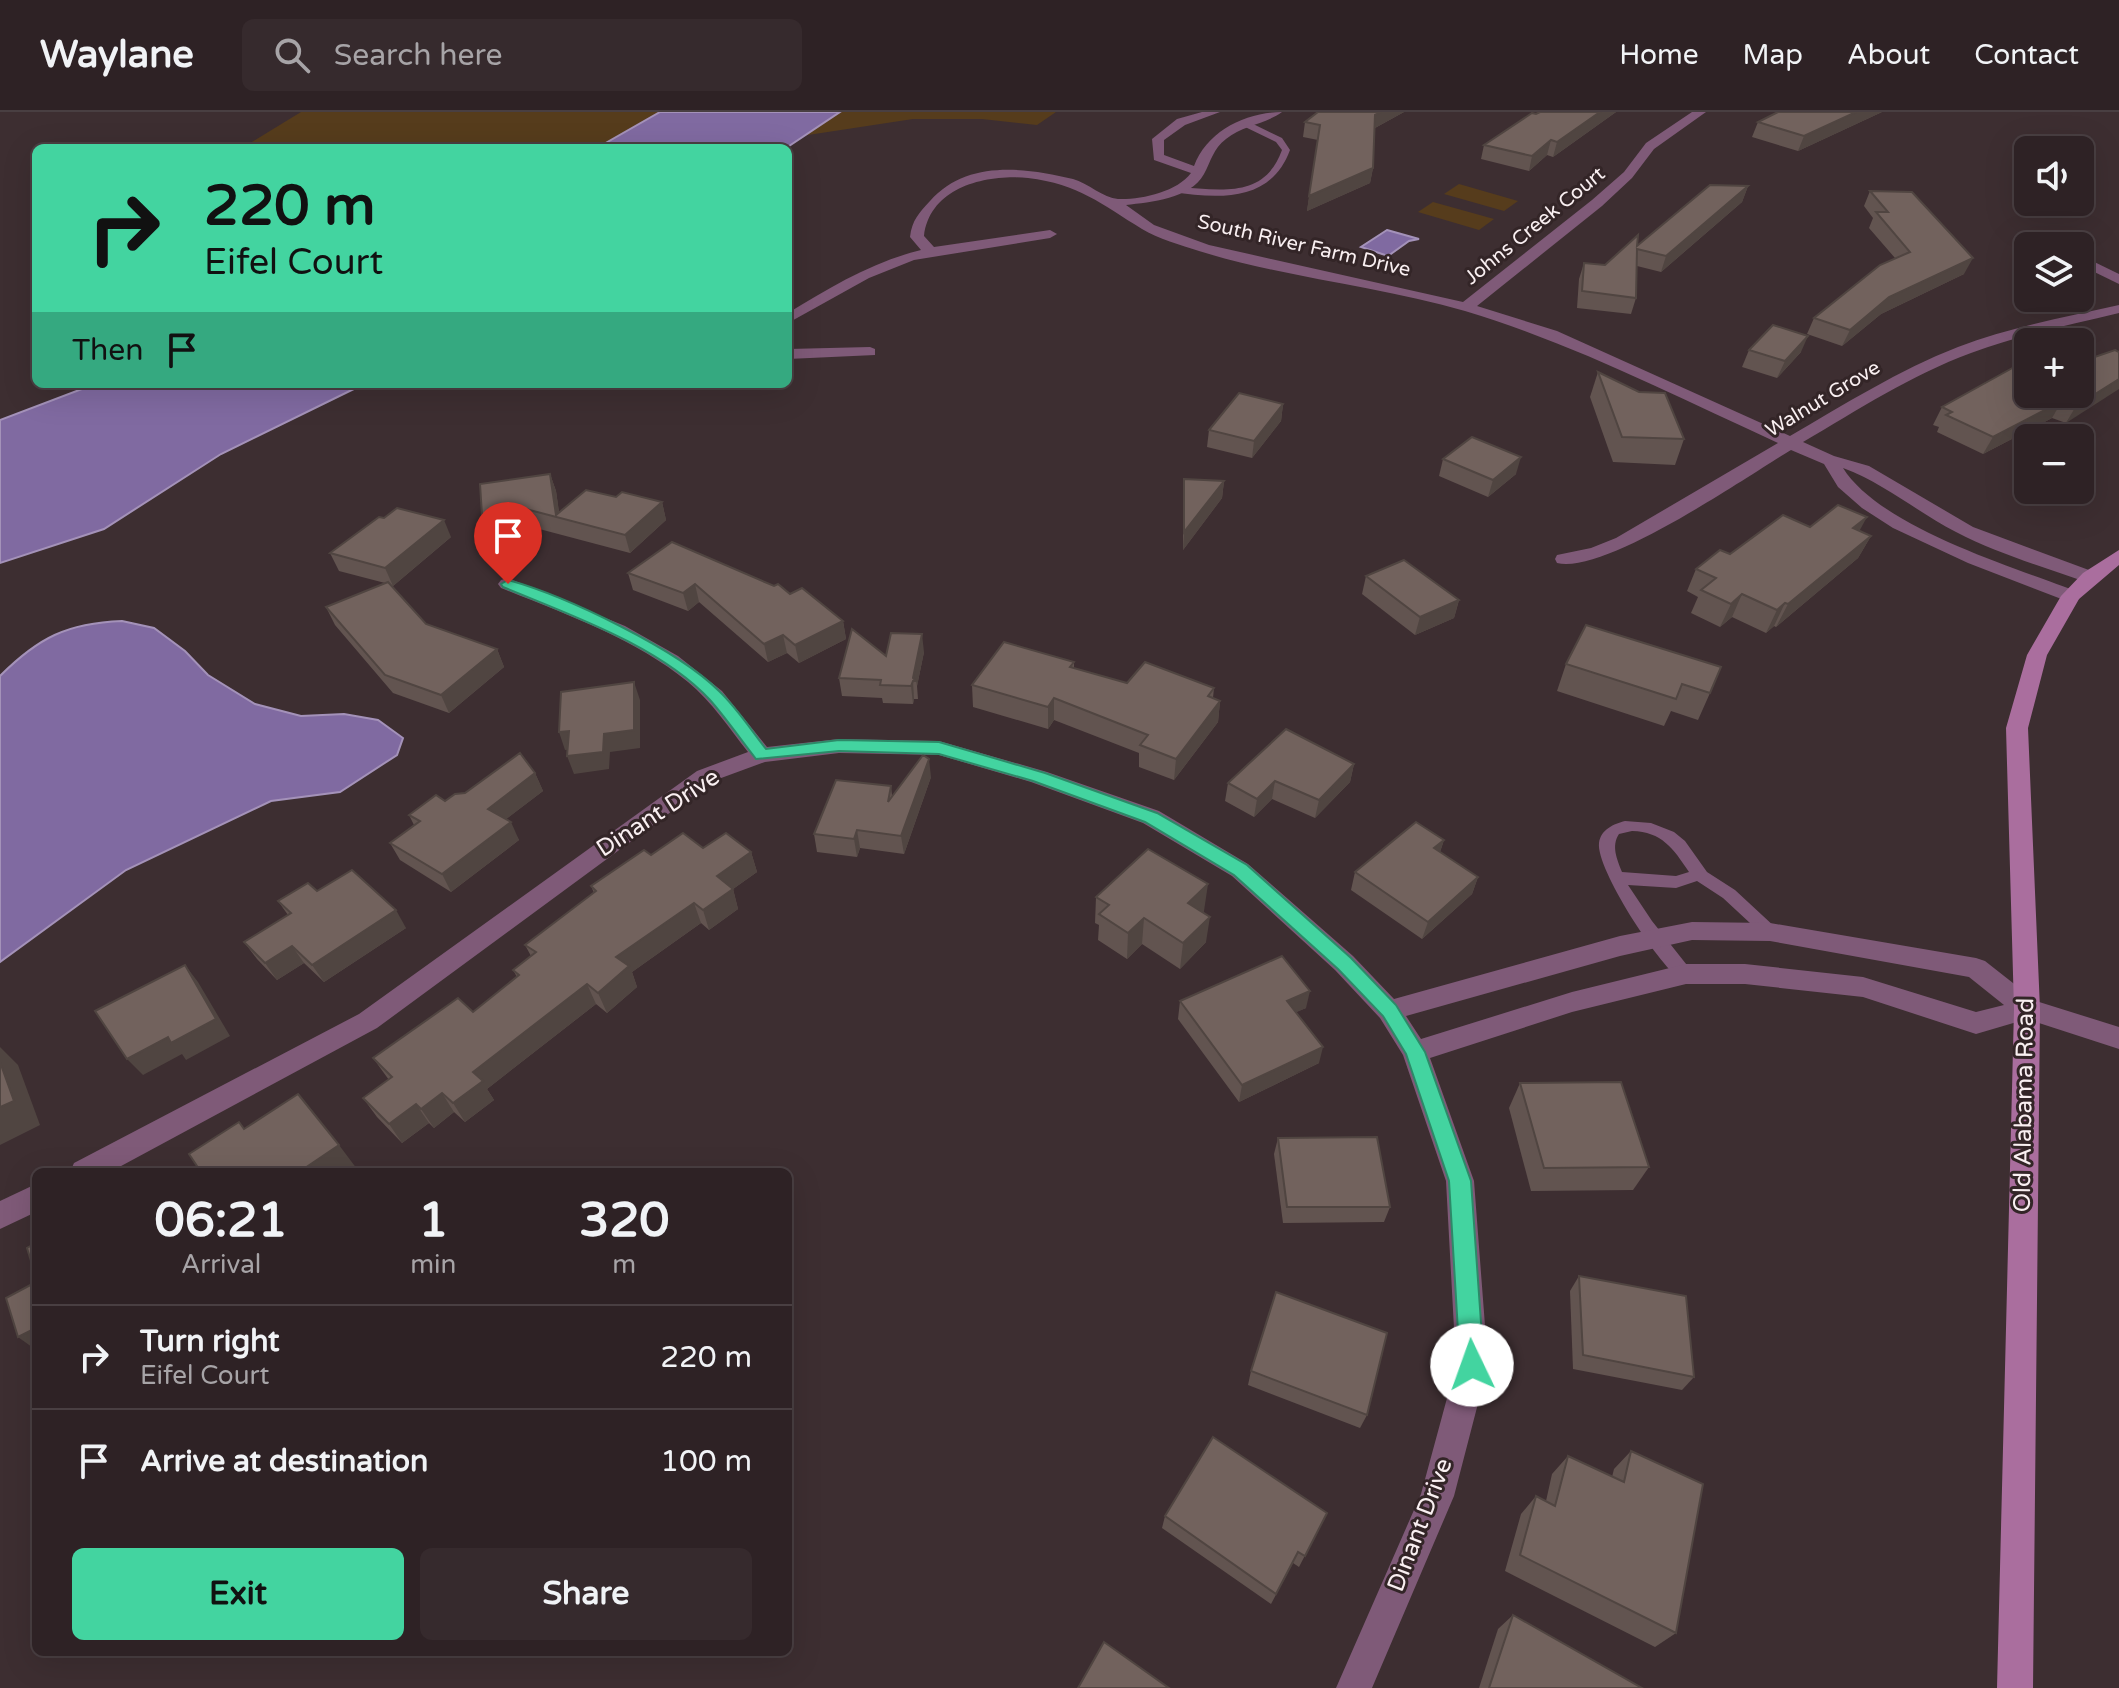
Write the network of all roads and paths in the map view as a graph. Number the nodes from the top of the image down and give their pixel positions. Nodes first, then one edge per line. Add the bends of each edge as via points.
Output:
1 (1214, 112) edge
2 (1700, 112) edge
3 (1272, 113) edge
4 (1243, 118) edge
5 (1199, 172) junction
6 (1176, 190) junction
7 (1114, 203) junction
8 (1050, 234) dead end
9 (932, 253) junction
10 (2094, 267) edge
11 (2119, 280) edge
12 (1466, 307) junction
13 (2119, 309) edge
14 (792, 317) edge
15 (870, 352) dead end
16 (792, 354) edge
17 (1792, 443) junction
18 (1830, 461) junction
19 (2119, 556) edge
20 (1564, 559) dead end
21 (508, 584) dead end
22 (2081, 586) junction
23 (762, 755) junction
24 (1700, 874) junction
25 (1617, 878) junction
26 (1770, 932) junction
27 (1655, 939) junction
28 (1853, 945) junction
29 (1686, 974) junction
30 (1863, 987) junction
31 (2027, 1009) junction
32 (1389, 1011) junction
33 (2119, 1038) edge
34 (1415, 1052) junction
35 (92, 1168) edge
36 (32, 1199) edge
37 (0, 1216) edge
38 (1354, 1688) edge
39 (2015, 1688) edge

1 - 5 street via 1181,122 1158,139 1158,157
2 - 12 street, Johns Creek Court via 1650,146 1628,175 1555,240
3 - 4 street
4 - 5 street via 1213,145
4 - 6 lane via 1286,150 1274,178 1251,189
5 - 6 street
6 - 7 street
7 - 9 street, South River Farm Drive via 1090,189 1052,178 973,176 948,188 919,221 917,237
7 - 12 street, South River Farm Drive via 1149,228 1205,248
8 - 9 street
9 - 14 street via 891,263
10 - 11 street
12 - 17 street, South River Farm Drive via 1585,347
13 - 17 street, Walnut Grove via 1964,350 1892,383
15 - 16 street
17 - 18 street, South River Farm Drive
17 - 20 street, Walnut Grove via 1623,542
18 - 22 street, South River Farm Drive via 1866,470 1924,508
18 - 22 street, South River Farm Drive via 1844,486 1890,519
19 - 22 main road, Old Alabama Road
21 - 23 street via 666,658 714,695
22 - 31 main road, Old Alabama Road via 2037,655 2017,728
23 - 32 street, Dinant Drive via 839,746 939,748 1151,817 1240,870
23 - 35 street, Dinant Drive via 705,776 368,1021
24 - 25 lane via 1676,882
24 - 25 lane via 1683,847 1664,832 1629,827 1609,833 1604,843
24 - 26 lane
25 - 27 lane
26 - 27 street via 1692,931
26 - 28 street
27 - 29 lane
27 - 32 street
28 - 30 street
28 - 31 street via 1976,968
29 - 30 street via 1745,974
29 - 34 street via 1572,1002
30 - 31 street via 1976,1023
31 - 33 street
31 - 39 main road, Old Alabama Road
32 - 34 street, Dinant Drive
34 - 38 street, Dinant Drive via 1460,1181 1472,1365 1437,1496
36 - 37 street

